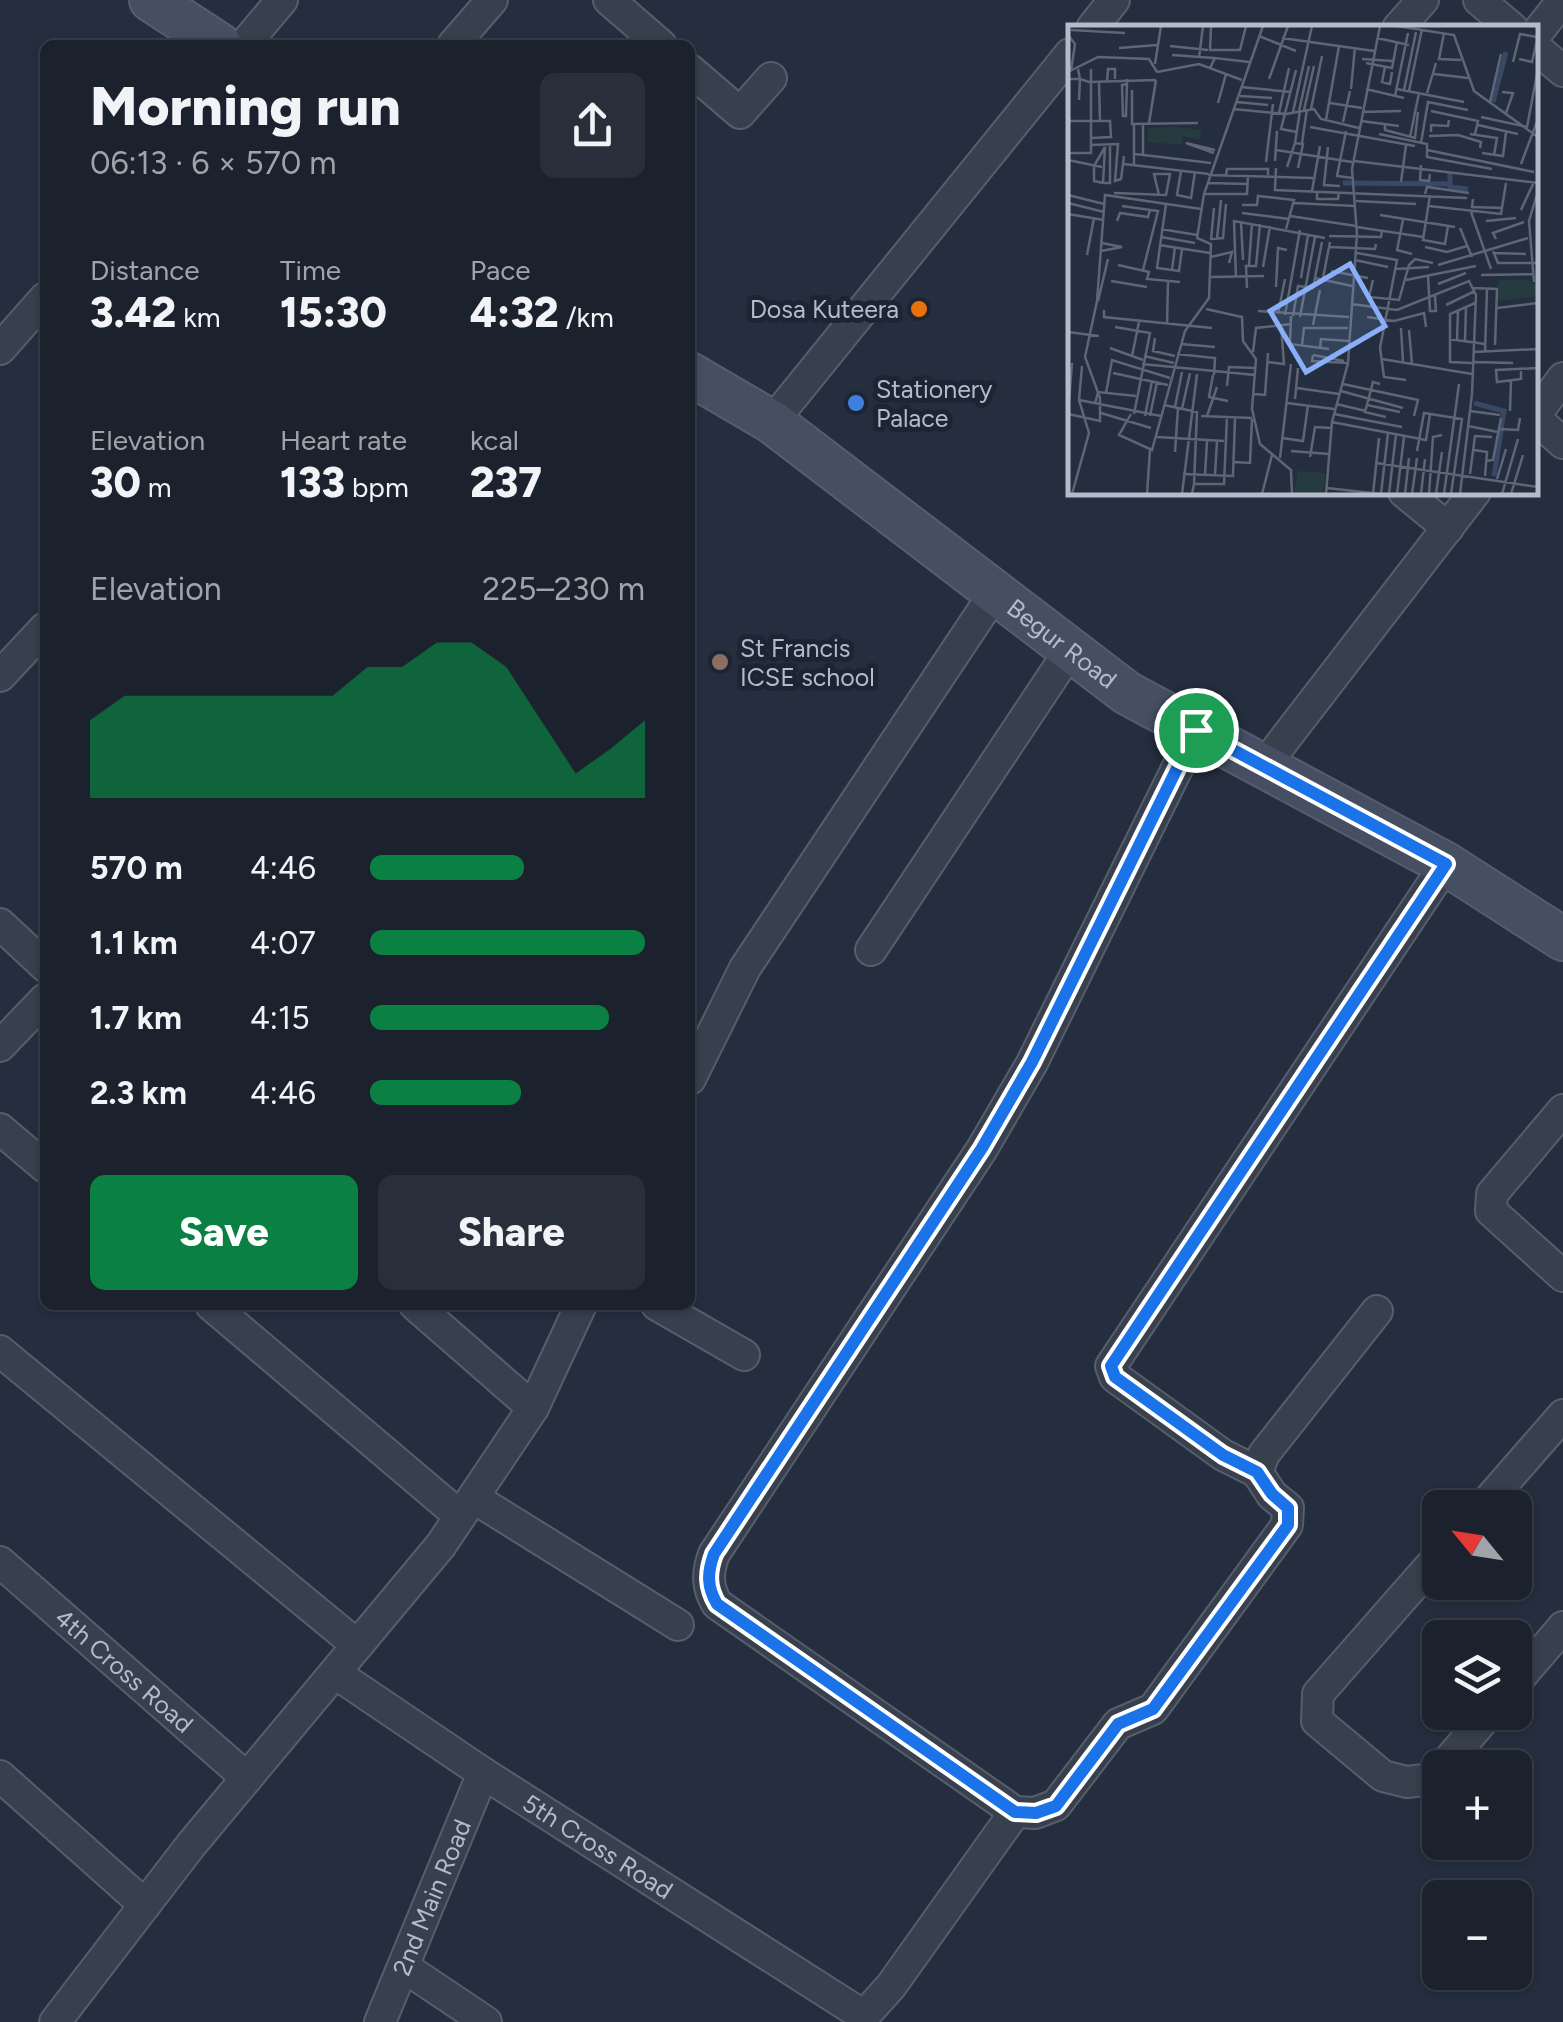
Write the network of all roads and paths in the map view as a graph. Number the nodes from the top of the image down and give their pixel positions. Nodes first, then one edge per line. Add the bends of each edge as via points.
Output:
1 (152, 0) edge
2 (282, 0) edge
3 (492, 0) edge
4 (608, 0) edge
5 (1114, 0) edge
6 (1423, 0) edge
7 (1480, 0) edge
8 (1563, 0) edge
9 (1094, 25) edge
10 (1401, 25) edge
11 (1509, 25) edge
12 (1538, 31) edge
13 (212, 40) edge
14 (248, 40) edge
15 (457, 40) edge
16 (655, 40) edge
17 (1538, 50) edge
18 (1068, 56) edge
19 (1563, 71) edge
20 (695, 74) edge
21 (772, 78) dead end
22 (40, 304) edge
23 (0, 349) edge
24 (695, 377) edge
25 (1563, 378) edge
26 (1538, 414) edge
27 (1538, 419) edge
28 (772, 422) junction
29 (1563, 443) edge
30 (1408, 495) edge
31 (1473, 495) edge
32 (1448, 528) junction
33 (996, 592) junction
34 (40, 633) edge
35 (1071, 649) junction
36 (0, 676) edge
37 (1196, 730) junction
38 (1264, 766) junction
39 (1446, 864) junction
40 (0, 924) edge
41 (1563, 938) edge
42 (872, 950) dead end
43 (40, 961) edge
44 (40, 1004) edge
45 (0, 1046) edge
46 (695, 1069) edge
47 (1563, 1110) edge
48 (0, 1129) edge
49 (40, 1163) edge
50 (1563, 1276) edge
51 (217, 1310) edge
52 (421, 1310) edge
53 (579, 1310) edge
54 (666, 1310) edge
55 (1377, 1311) dead end
56 (0, 1351) edge
57 (744, 1355) dead end
58 (533, 1408) junction
59 (1563, 1415) edge
60 (1257, 1472) junction
61 (1498, 1490) edge
62 (467, 1507) junction
63 (0, 1562) edge
64 (1422, 1576) edge
65 (678, 1624) dead end
66 (1563, 1627) edge
67 (357, 1645) junction
68 (1532, 1663) edge
69 (334, 1672) junction
70 (1475, 1730) edge
71 (1457, 1750) edge
72 (483, 1773) junction
73 (0, 1776) edge
74 (247, 1778) junction
75 (1422, 1780) edge
76 (1015, 1812) junction
77 (145, 1905) junction
78 (404, 1967) junction
79 (55, 2022) edge
80 (380, 2022) edge
81 (486, 2022) edge

1 - 13 main road
2 - 14 street
3 - 15 street
4 - 16 street
5 - 9 street
6 - 10 street
7 - 11 street
8 - 12 street
17 - 19 street
18 - 28 street
20 - 21 street via 740,113
22 - 23 street
24 - 28 main road, Begur Road
25 - 26 street
27 - 29 street
28 - 33 main road, Begur Road
30 - 32 street
31 - 32 street
32 - 38 street
33 - 35 main road, Begur Road
33 - 46 street via 745,968
34 - 36 street
35 - 37 main road, Begur Road via 1128,693
35 - 42 street
37 - 38 main road, Begur Road
37 - 76 street via 1022,1080 710,1566 717,1604
38 - 39 main road, Begur Road
39 - 41 main road, Begur Road
39 - 60 street via 1111,1366 1115,1377
40 - 43 street
44 - 45 street
47 - 50 street via 1492,1194 1492,1212
48 - 49 street
51 - 62 street
52 - 58 street
53 - 58 street
54 - 57 street
55 - 60 street via 1264,1454
56 - 67 street
58 - 62 street
59 - 61 street
60 - 76 street via 1288,1508 1288,1525 1153,1709 1118,1724 1056,1806
62 - 65 street
62 - 67 street
63 - 74 street, 4th Cross Road
64 - 75 street via 1318,1694 1317,1721 1383,1776
66 - 68 street
67 - 69 street
69 - 72 street, 5th Cross Road
69 - 74 street
70 - 71 street
72 - 76 street, 5th Cross Road via 864,2016
72 - 78 street, 2nd Main Road
73 - 77 street
74 - 77 street
77 - 79 street
78 - 80 street, 2nd Main Road
78 - 81 street

